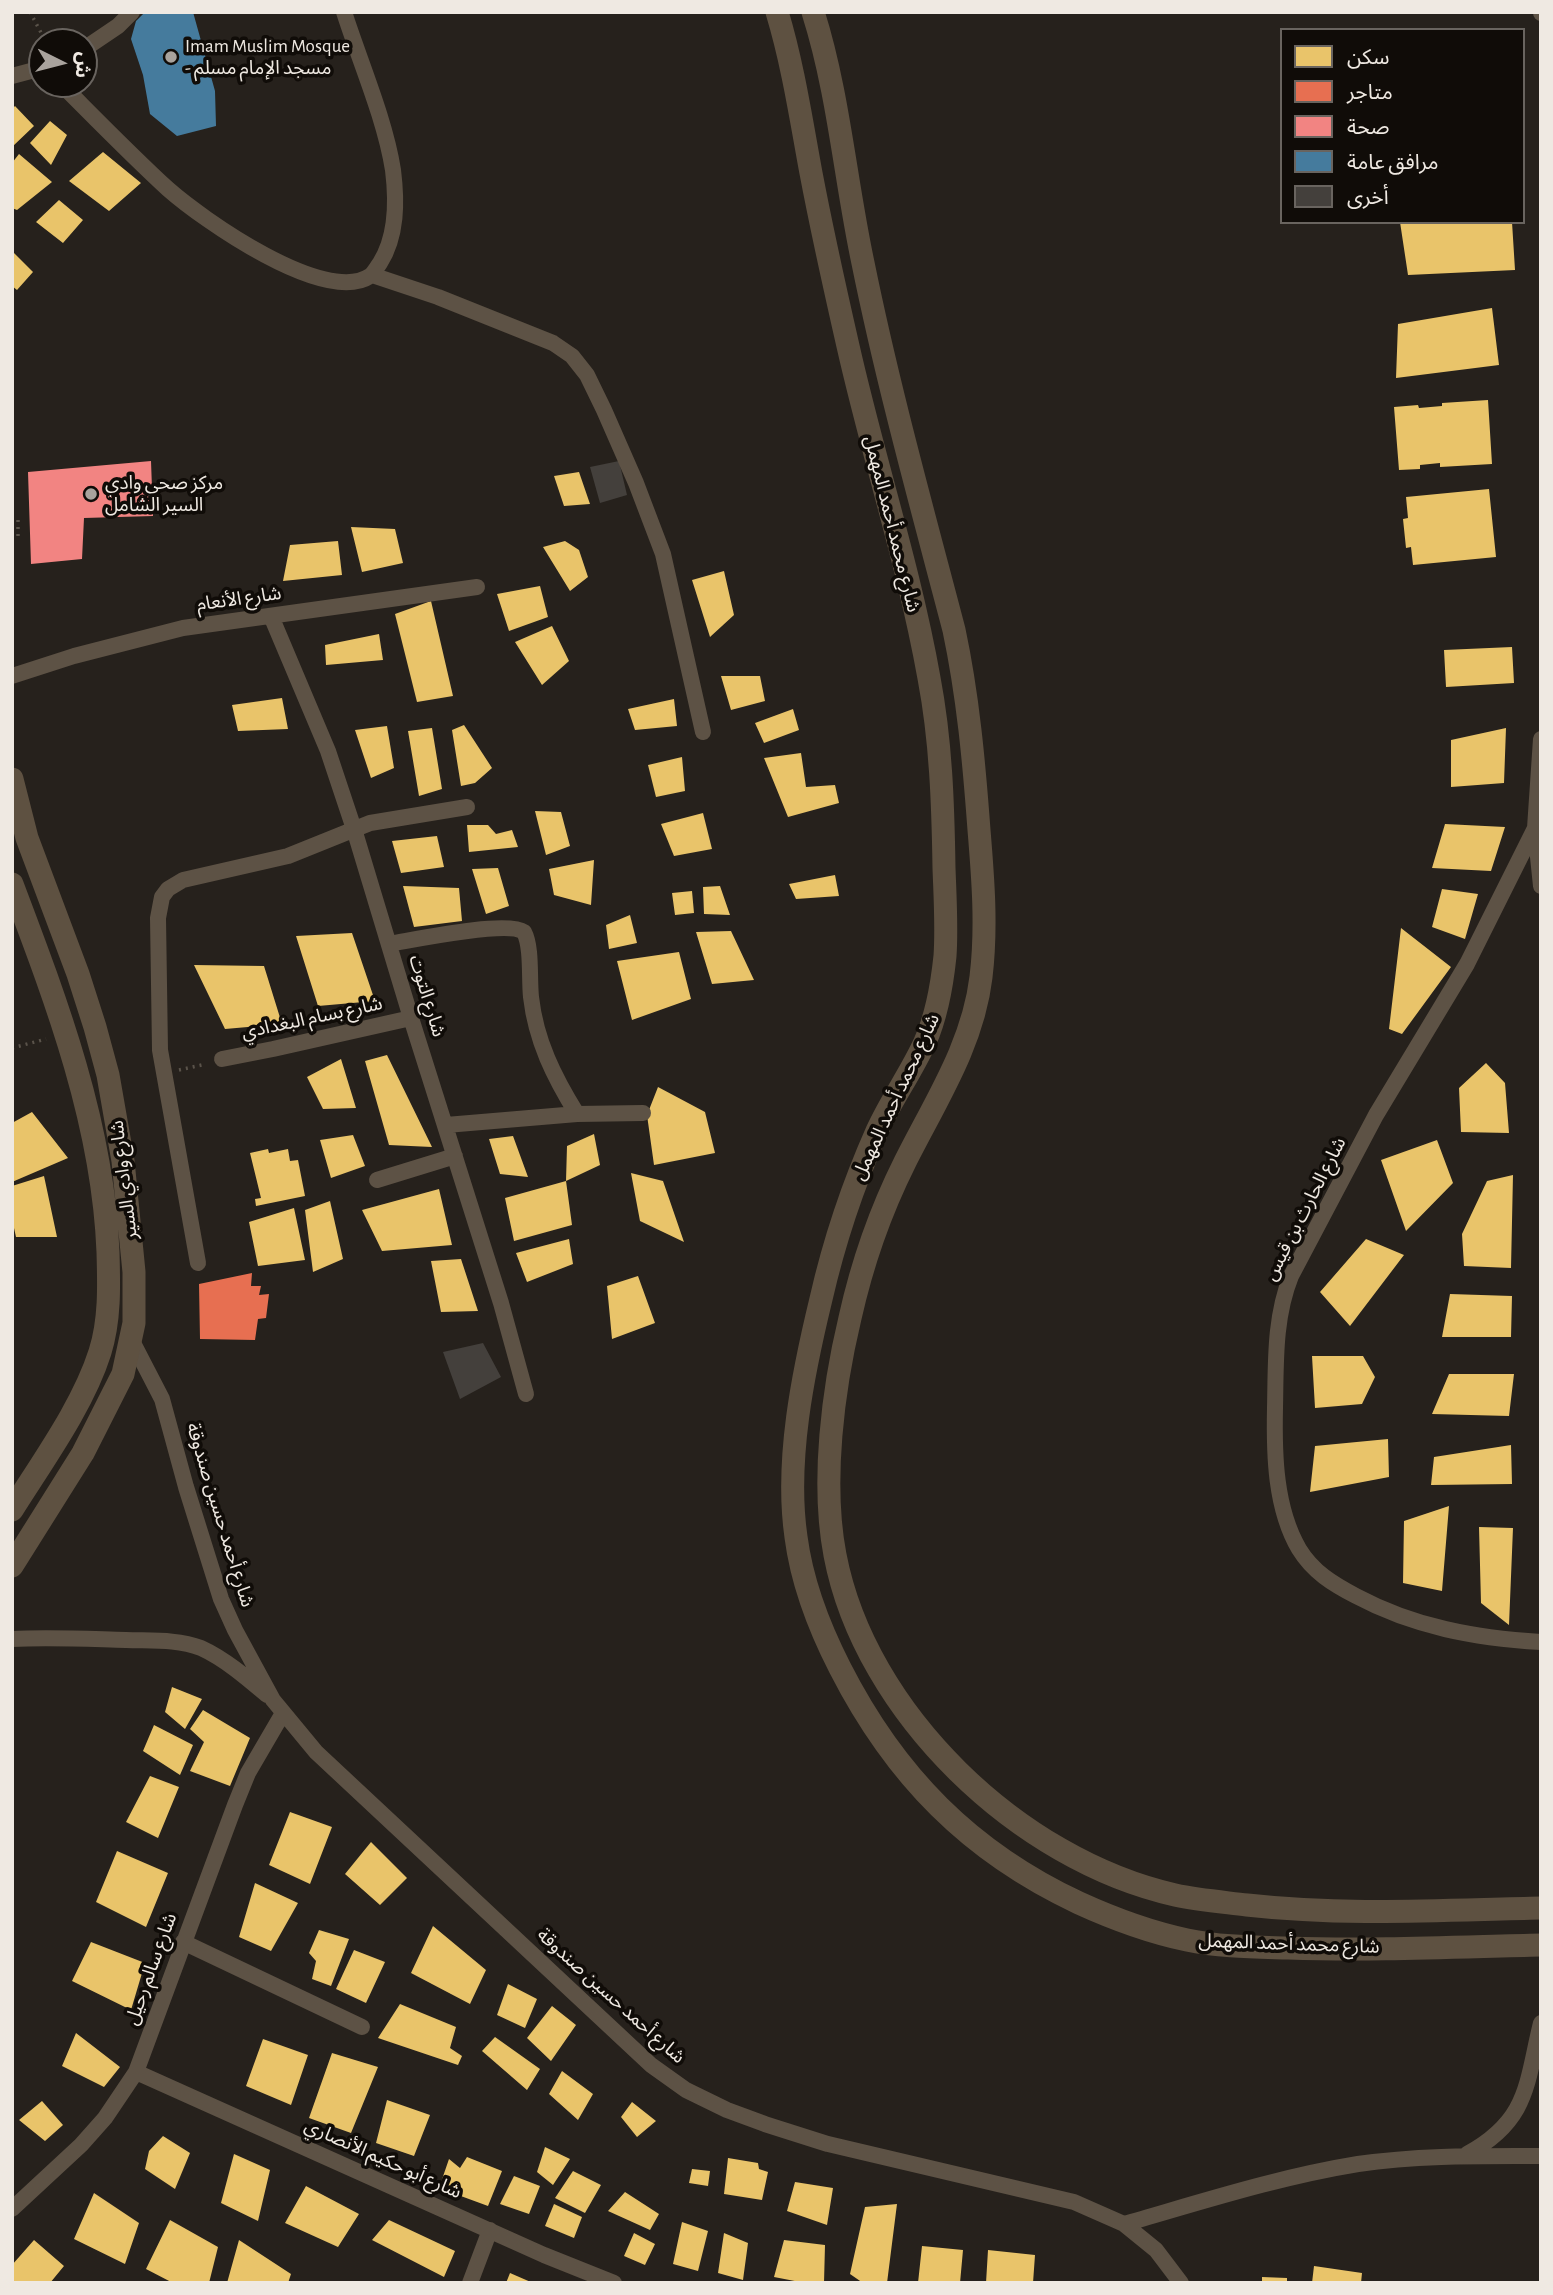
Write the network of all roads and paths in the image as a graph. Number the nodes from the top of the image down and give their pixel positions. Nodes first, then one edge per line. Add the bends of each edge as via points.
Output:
1 (30, 12) edge
2 (132, 12) edge
3 (344, 12) edge
4 (777, 12) edge
5 (813, 12) edge
6 (39, 28) edge
7 (98, 40) edge
8 (75, 98) edge
9 (372, 275) junction
10 (12, 519) edge
11 (18, 536) dead end
12 (477, 587) dead end
13 (271, 616) junction
14 (12, 676) edge
15 (703, 732) dead end
16 (1541, 739) edge
17 (12, 779) edge
18 (467, 807) dead end
19 (1535, 828) junction
20 (354, 829) junction
21 (12, 884) edge
22 (1541, 886) edge
23 (389, 944) junction
24 (411, 1018) junction
25 (65, 1033) junction
26 (12, 1048) edge
27 (222, 1059) joint
28 (164, 1073) junction
29 (643, 1113) dead end
30 (577, 1114) junction
31 (446, 1125) junction
32 (455, 1156) junction
33 (377, 1180) dead end
34 (198, 1263) dead end
35 (105, 1333) junction
36 (132, 1340) junction
37 (526, 1394) dead end
38 (12, 1510) edge
39 (12, 1566) edge
40 (12, 1640) edge
41 (1541, 1642) edge
42 (273, 1700) junction
43 (283, 1713) junction
44 (1541, 1908) edge
45 (183, 1942) junction
46 (1541, 1945) edge
47 (1541, 2023) edge
48 (362, 2027) dead end
49 (136, 2071) junction
50 (1465, 2156) junction
51 (1541, 2156) edge
52 (12, 2209) edge
53 (1124, 2224) junction
54 (490, 2230) junction
55 (470, 2283) edge
56 (614, 2283) edge
57 (1181, 2283) edge

1 - 6 path
2 - 7 street
3 - 9 street via 393,169 395,220 384,256
4 - 46 main road, شارع محمد أحمد المهمل via 849,353 921,635 936,724 944,821 945,951 939,1000 925,1042 887,1110 853,1192 820,1299 805,1375 793,1504 800,1564 819,1621 867,1715 934,1802 1013,1868 1094,1909 1163,1934 1218,1944 1318,1949
5 - 44 main road, شارع محمد أحمد المهمل via 835,103 880,345 964,676 983,876 984,943 976,1007 957,1063 903,1167 869,1247 841,1358 832,1432 831,1518 834,1552 850,1608 889,1686 943,1756 1021,1823 1094,1868 1178,1896 1293,1910 1370,1913
8 - 9 street via 169,189 234,237 322,278 346,282
9 - 15 street via 544,339 572,356 586,375 659,544
10 - 11 path via 18,519
12 - 13 street, شارع الأنعام
13 - 14 street, شارع الأنعام via 142,637
13 - 20 street, شارع التوت via 328,751
16 - 19 street
17 - 36 main road, شارع وادي السير via 27,838 78,974 108,1076 123,1161 134,1272
18 - 20 street
19 - 22 street
19 - 41 street, شارع الحارث بن قيس via 1467,964 1376,1115 1291,1276 1277,1335 1275,1428 1279,1488 1292,1535 1312,1568 1328,1581 1428,1626
20 - 23 street, شارع التوت
20 - 28 street via 288,856 183,880 168,889 158,918 158,1015
21 - 25 main road, شارع وادي السير
23 - 24 street, شارع التوت
23 - 30 street via 489,928 524,932 540,1042
24 - 27 street, شارع بسام البغدادي
24 - 31 street, شارع التوت
25 - 26 path
25 - 35 main road, شارع وادي السير via 88,1109 104,1204 109,1281
27 - 28 path
28 - 34 street
29 - 30 street
30 - 31 street
31 - 32 street, شارع التوت
32 - 33 street
32 - 37 street, شارع التوت
35 - 36 main road
35 - 38 main road, شارع وادي السير via 96,1364 74,1408
36 - 39 main road, شارع وادي السير via 123,1374 100,1421
36 - 42 street, شارع أحمد حسين صندوقة via 162,1399 221,1599
40 - 42 street, شارع أحمد حسين صندوقة via 48,1637 192,1645 232,1667
42 - 43 street, شارع أحمد حسين صندوقة
43 - 45 street, شارع سالم رحيل via 248,1773
43 - 53 street, شارع أحمد حسين صندوقة via 316,1752 651,2065 686,2090 727,2110 828,2144 1074,2202
45 - 48 street
45 - 49 street, شارع سالم رحيل
47 - 50 street via 1519,2107 1505,2127
49 - 52 street, شارع سالم رحيل via 82,2145
49 - 54 street, شارع أبو حكيم الأنصاري
50 - 51 street
50 - 53 street via 1359,2164 1307,2174
53 - 57 street, شارع أحمد حسين صندوقة via 1156,2250
54 - 55 street
54 - 56 street, شارع أبو حكيم الأنصاري

